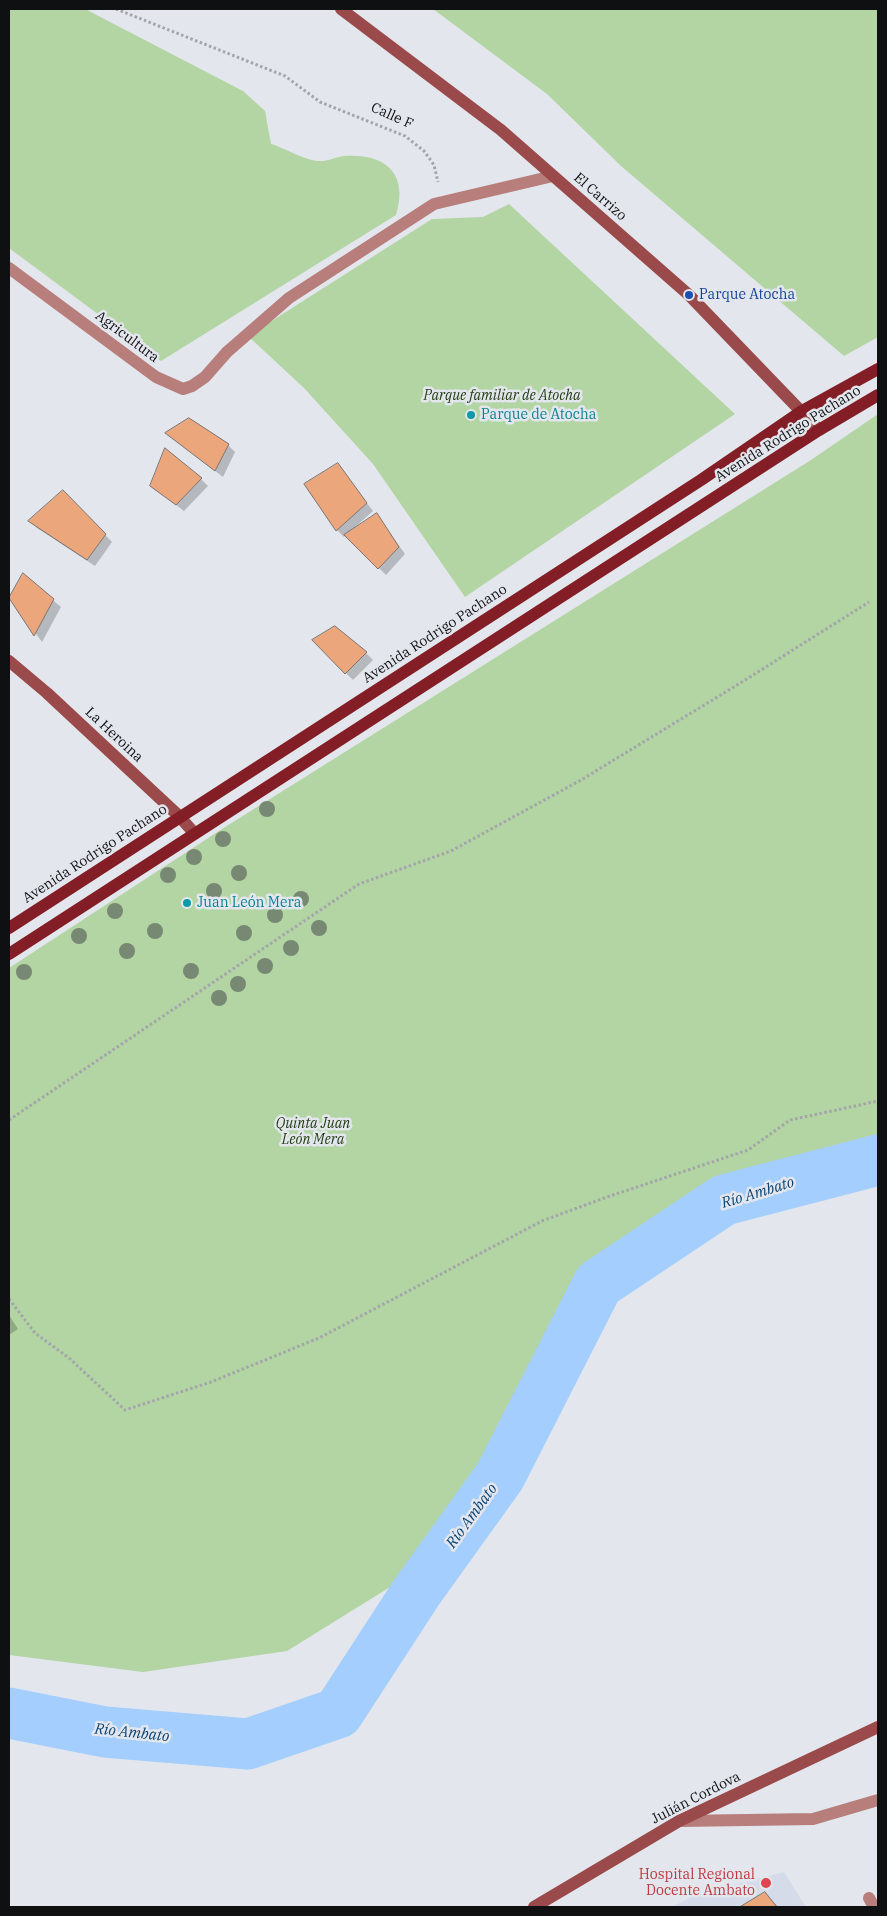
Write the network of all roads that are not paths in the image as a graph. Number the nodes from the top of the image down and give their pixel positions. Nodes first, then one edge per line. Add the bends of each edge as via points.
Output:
1 (341, 9) edge
2 (553, 176) junction
3 (9, 268) edge
4 (878, 369) edge
5 (878, 395) edge
6 (802, 411) junction
7 (819, 430) junction
8 (9, 662) edge
9 (180, 817) junction
10 (194, 833) junction
11 (9, 928) edge
12 (9, 954) edge
13 (878, 1727) edge
14 (878, 1800) edge
15 (679, 1821) junction
16 (534, 1907) edge

1 - 2 street, El Carrizo via 501,130
2 - 3 street, Agricultura via 434,204 289,298 227,352 205,377 183,389 156,377
2 - 6 street, El Carrizo via 689,295
4 - 6 main road, Avenida Rodrigo Pachano
5 - 7 main road, Avenida Rodrigo Pachano
6 - 7 street, El Carrizo
6 - 9 main road, Avenida Rodrigo Pachano via 701,480
7 - 10 main road, Avenida Rodrigo Pachano
8 - 9 street, La Heroina via 47,693
9 - 10 street, La Heroina
9 - 11 main road, Avenida Rodrigo Pachano
10 - 12 main road, Avenida Rodrigo Pachano
13 - 15 street, Julián Cordova
14 - 15 street via 813,1819
15 - 16 street, Julián Cordova

